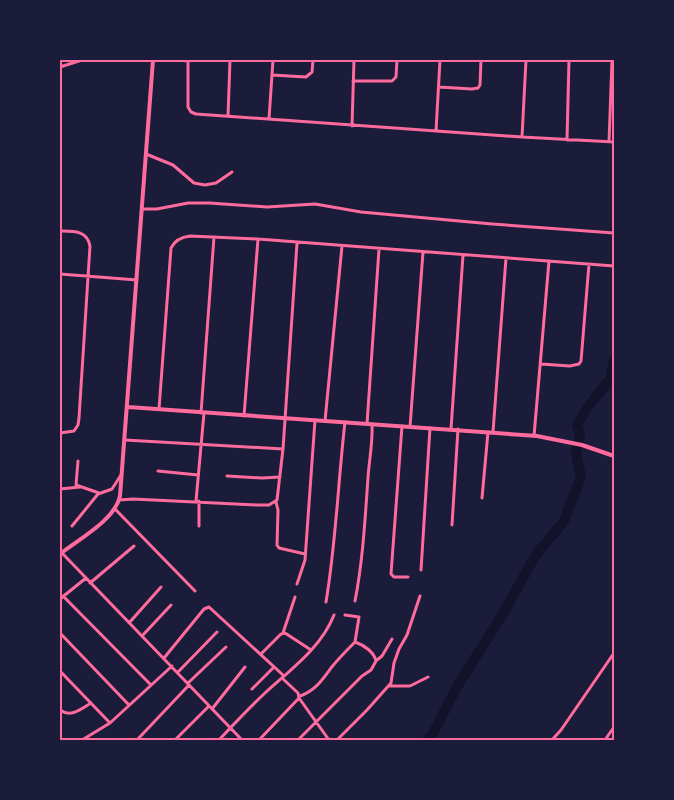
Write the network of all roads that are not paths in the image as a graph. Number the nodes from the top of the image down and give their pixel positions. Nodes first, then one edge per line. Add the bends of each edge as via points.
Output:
1 (82, 60) edge
2 (153, 60) edge
3 (177, 60) edge
4 (188, 60) edge
5 (230, 60) edge
6 (273, 60) edge
7 (313, 60) edge
8 (354, 60) edge
9 (398, 60) edge
10 (440, 60) edge
11 (481, 60) edge
12 (526, 60) edge
13 (569, 60) edge
14 (612, 60) edge
15 (60, 67) edge
16 (272, 75) junction
17 (353, 81) junction
18 (439, 87) junction
19 (228, 116) junction
20 (270, 119) junction
21 (352, 126) junction
22 (436, 132) junction
23 (522, 138) junction
24 (567, 140) junction
25 (609, 142) junction
26 (614, 142) edge
27 (146, 154) junction
28 (232, 172) dead end
29 (142, 209) junction
30 (60, 230) edge
31 (614, 233) edge
32 (214, 237) junction
33 (258, 239) junction
34 (297, 243) junction
35 (342, 246) junction
36 (379, 249) junction
37 (423, 252) junction
38 (463, 255) junction
39 (506, 258) junction
40 (549, 261) junction
41 (589, 264) junction
42 (614, 266) edge
43 (60, 274) edge
44 (87, 276) junction
45 (137, 280) junction
46 (540, 364) junction
47 (128, 407) junction
48 (159, 409) junction
49 (202, 413) junction
50 (244, 416) junction
51 (285, 418) junction
52 (315, 420) junction
53 (325, 421) junction
54 (345, 422) junction
55 (370, 424) junction
56 (402, 426) junction
57 (410, 427) junction
58 (430, 428) junction
59 (452, 429) junction
60 (458, 430) junction
61 (491, 432) junction
62 (60, 433) edge
63 (534, 436) junction
64 (124, 440) junction
65 (201, 444) junction
66 (283, 449) junction
67 (614, 456) edge
68 (78, 461) dead end
69 (158, 471) dead end
70 (121, 475) junction
71 (198, 475) junction
72 (227, 476) dead end
73 (280, 477) junction
74 (81, 487) junction
75 (60, 489) edge
76 (100, 493) junction
77 (482, 498) dead end
78 (119, 500) junction
79 (198, 501) junction
80 (276, 502) junction
81 (115, 509) junction
82 (452, 525) dead end
83 (72, 526) dead end
84 (199, 526) dead end
85 (134, 546) dead end
86 (61, 553) edge
87 (305, 554) junction
88 (421, 570) dead end
89 (408, 577) dead end
90 (86, 578) junction
91 (90, 583) junction
92 (297, 584) dead end
93 (161, 587) dead end
94 (195, 591) dead end
95 (420, 596) dead end
96 (295, 597) dead end
97 (62, 598) edge
98 (355, 601) dead end
99 (326, 602) dead end
100 (171, 605) dead end
101 (334, 615) dead end
102 (345, 616) dead end
103 (129, 623) junction
104 (217, 632) dead end
105 (60, 633) edge
106 (283, 633) junction
107 (142, 636) junction
108 (392, 640) dead end
109 (355, 642) junction
110 (226, 647) dead end
111 (312, 650) junction
112 (614, 653) edge
113 (261, 654) junction
114 (164, 658) junction
115 (612, 660) edge
116 (376, 661) junction
117 (172, 666) junction
118 (245, 667) dead end
119 (274, 667) junction
120 (60, 672) edge
121 (178, 672) junction
122 (283, 677) junction
123 (428, 677) dead end
124 (188, 684) junction
125 (151, 685) junction
126 (389, 686) junction
127 (252, 689) dead end
128 (299, 697) junction
129 (91, 703) junction
130 (129, 706) junction
131 (211, 708) junction
132 (60, 710) edge
133 (110, 722) junction
134 (316, 723) junction
135 (614, 727) edge
136 (230, 728) junction
137 (82, 740) edge
138 (137, 740) edge
139 (175, 740) edge
140 (219, 740) edge
141 (242, 740) edge
142 (259, 740) edge
143 (298, 740) edge
144 (329, 740) edge
145 (337, 740) edge
146 (552, 740) edge
147 (605, 740) edge

1 - 15 street
2 - 27 street
3 - 4 street
4 - 19 street via 190,110 196,114
5 - 19 street
6 - 16 street
7 - 16 street via 312,72 306,76
8 - 17 street
9 - 17 street via 397,74 392,81
10 - 18 street
11 - 18 street via 478,88
12 - 23 street
13 - 24 street
14 - 25 street
16 - 20 street
17 - 21 street
18 - 22 street
19 - 20 street
20 - 21 street
21 - 22 street
22 - 23 street
23 - 24 street
24 - 25 street
25 - 26 street
27 - 28 street via 173,165 194,184 216,183
27 - 29 street
29 - 31 street via 209,202 267,207 315,204 360,212
29 - 45 street
30 - 44 street via 80,232 88,238
32 - 33 street
32 - 48 street via 185,236 173,244
32 - 49 street
33 - 34 street
33 - 50 street
34 - 35 street
34 - 51 street
35 - 36 street
35 - 53 street
36 - 37 street
36 - 55 street
37 - 38 street
37 - 57 street
38 - 39 street
38 - 59 street
39 - 40 street
39 - 61 street
40 - 41 street
40 - 46 street
41 - 42 street
41 - 46 street via 580,364
43 - 44 street
44 - 45 street
44 - 62 street via 79,421 74,431
45 - 47 street
46 - 63 street
47 - 48 street
47 - 64 street
48 - 49 street
49 - 50 street
49 - 65 street
50 - 51 street
51 - 52 street
51 - 66 street
52 - 53 street
52 - 87 street
53 - 54 street
54 - 55 street
54 - 99 street
55 - 56 street
55 - 98 street via 373,446 361,573
56 - 57 street
56 - 89 street via 391,574
57 - 58 street
58 - 59 street
58 - 88 street
59 - 60 street
60 - 61 street
60 - 82 street
61 - 63 street
61 - 77 street
63 - 67 street via 563,440
64 - 65 street
64 - 70 street
65 - 66 street
65 - 71 street
66 - 73 street
68 - 74 street via 75,482
69 - 71 street
70 - 76 street via 110,491
70 - 78 street
71 - 79 street
72 - 73 street
73 - 80 street
74 - 75 street
74 - 76 street
76 - 83 street
78 - 79 street
78 - 81 street
79 - 80 street via 258,505
79 - 84 street
80 - 87 street via 278,547
81 - 86 street
81 - 94 street
85 - 91 street
86 - 90 street
87 - 92 street
90 - 91 street
90 - 97 street
91 - 103 street
93 - 103 street
95 - 126 street via 394,663
96 - 106 street
97 - 125 street
100 - 107 street
101 - 111 street via 327,631
102 - 109 street via 359,617
103 - 107 street
104 - 121 street
105 - 130 street
106 - 111 street
106 - 113 street
107 - 114 street
108 - 116 street
109 - 116 street via 370,651
109 - 128 street via 319,685
110 - 124 street
111 - 122 street
112 - 115 street
113 - 114 street via 208,606
113 - 119 street
114 - 117 street
115 - 146 street
116 - 134 street via 371,670
117 - 121 street
117 - 125 street
118 - 131 street
119 - 122 street
119 - 127 street
120 - 129 street
121 - 124 street
122 - 128 street
122 - 136 street
123 - 126 street via 410,686
124 - 131 street
124 - 138 street
125 - 130 street
126 - 145 street
128 - 134 street
128 - 142 street
129 - 132 street via 70,713
129 - 133 street
130 - 133 street
131 - 136 street
131 - 139 street
133 - 137 street
134 - 143 street
134 - 144 street
135 - 147 street
136 - 140 street
136 - 141 street

